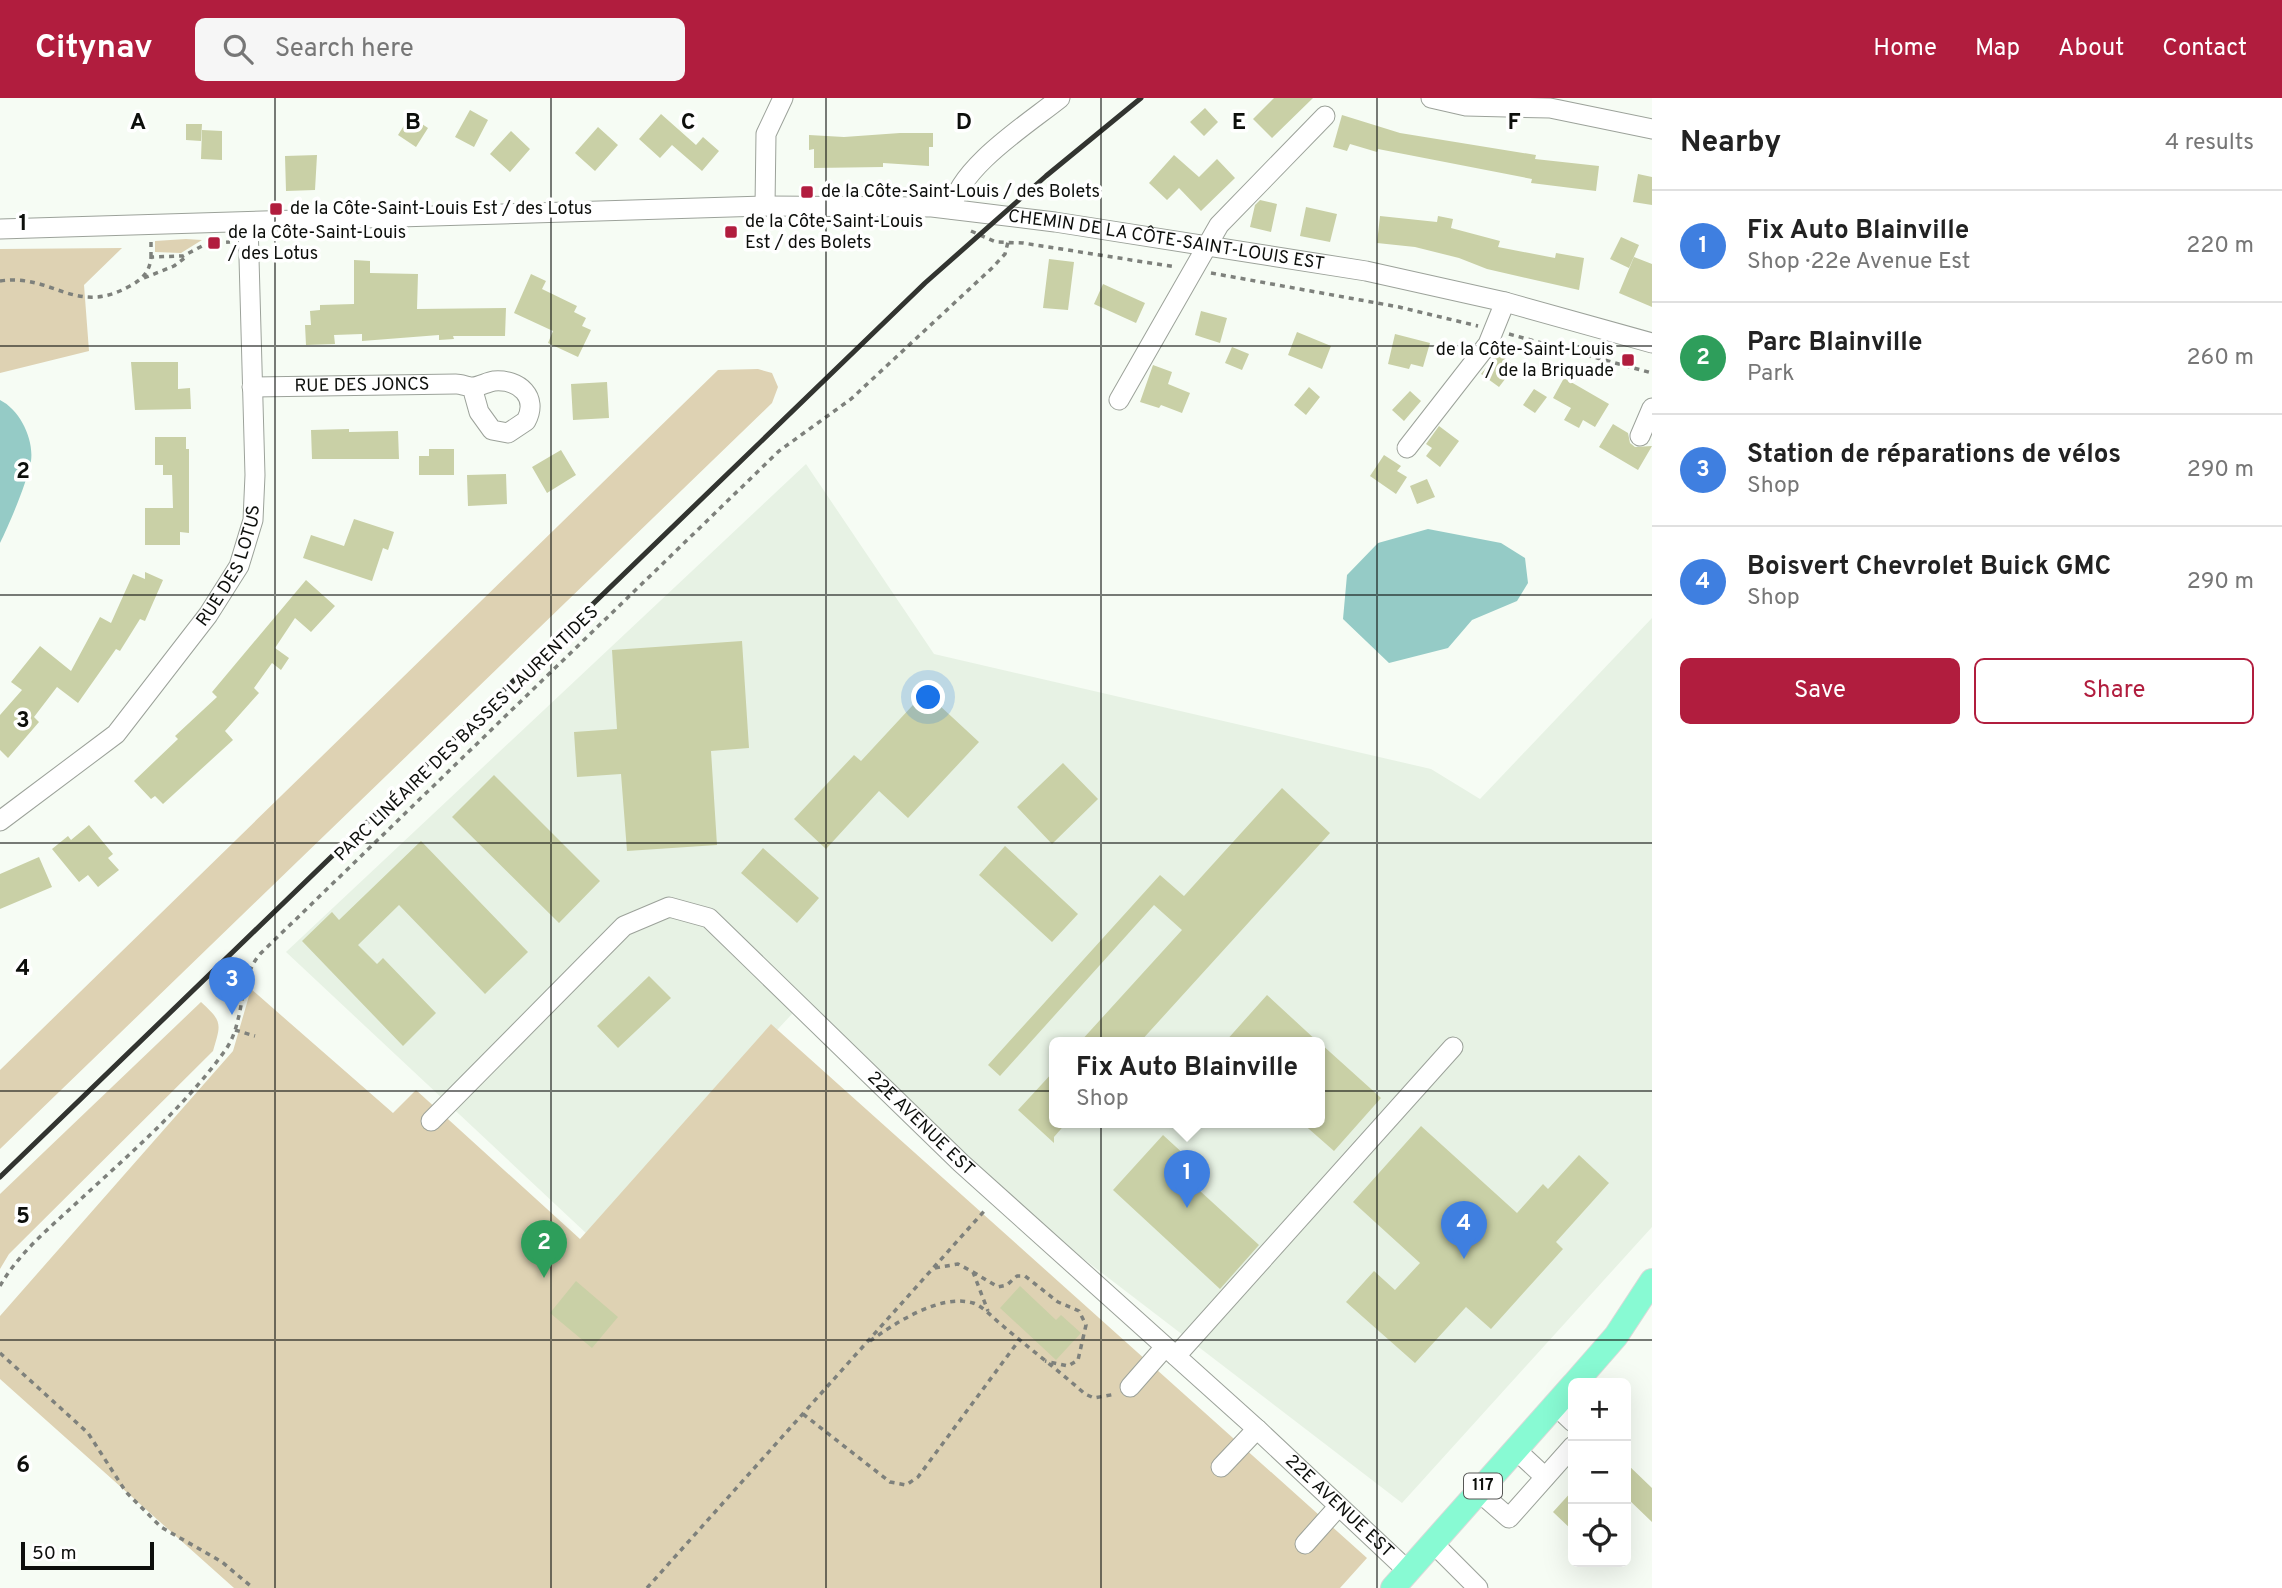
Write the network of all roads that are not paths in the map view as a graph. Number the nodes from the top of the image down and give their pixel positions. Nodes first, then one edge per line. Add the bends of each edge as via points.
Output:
1 (783, 98) edge
2 (1060, 98) edge
3 (1431, 98) edge
4 (1527, 98) edge
5 (1550, 108) junction
6 (1325, 116) dead end
7 (1652, 129) edge
8 (765, 206) junction
9 (952, 209) junction
10 (248, 222) junction
11 (0, 229) edge
12 (1206, 246) junction
13 (1505, 302) junction
14 (1652, 343) edge
15 (252, 387) junction
16 (472, 387) dead end
17 (1119, 400) dead end
18 (1652, 408) edge
19 (1640, 436) dead end
20 (1407, 447) dead end
21 (0, 821) edge
22 (1453, 1047) dead end
23 (431, 1121) dead end
24 (1652, 1281) edge
25 (1652, 1307) edge
26 (1616, 1336) junction
27 (1170, 1352) junction
28 (1579, 1378) edge
29 (1130, 1387) road end
30 (1564, 1413) edge
31 (1257, 1429) junction
32 (1516, 1450) junction
33 (1568, 1452) edge
34 (1221, 1467) dead end
35 (1545, 1477) junction
36 (1478, 1492) junction
37 (1338, 1507) junction
38 (1433, 1542) junction
39 (1305, 1544) dead end
40 (1400, 1579) edge
41 (1478, 1588) edge

1 - 8 street via 765,134
2 - 9 street via 977,168 962,185
3 - 5 street via 1466,106
4 - 5 street
5 - 7 street
6 - 12 street via 1219,225
8 - 9 street, CHEMIN DE LA CÔTE-SAINT-LOUIS EST
8 - 10 street, CHEMIN DE LA CÔTE-SAINT-LOUIS EST
9 - 12 street, CHEMIN DE LA CÔTE-SAINT-LOUIS EST
10 - 11 street, CHEMIN DE LA CÔTE-SAINT-LOUIS EST
10 - 15 street, RUE DES LOTUS
12 - 13 street, CHEMIN DE LA CÔTE-SAINT-LOUIS EST via 1366,271
12 - 17 street
13 - 14 street, CHEMIN DE LA CÔTE-SAINT-LOUIS EST
13 - 20 street via 1488,345
15 - 16 street, RUE DES JONCS
15 - 21 street, RUE DES LOTUS via 253,520 239,566 208,615 116,734
18 - 19 street
22 - 27 street
23 - 27 street, 22E AVENUE EST via 624,926 669,907 709,918 998,1196
24 - 26 main road, 117
25 - 26 main road, 117
26 - 28 main road, 117
27 - 29 street
27 - 31 street, 22E AVENUE EST
30 - 32 main road, 117
31 - 34 street
31 - 37 street, 22E AVENUE EST
32 - 35 street
32 - 36 main road, 117
33 - 35 street
35 - 36 street via 1508,1518
36 - 38 main road, 117
37 - 39 street
37 - 40 street, 22E AVENUE EST
38 - 40 main road, 117
38 - 41 street

